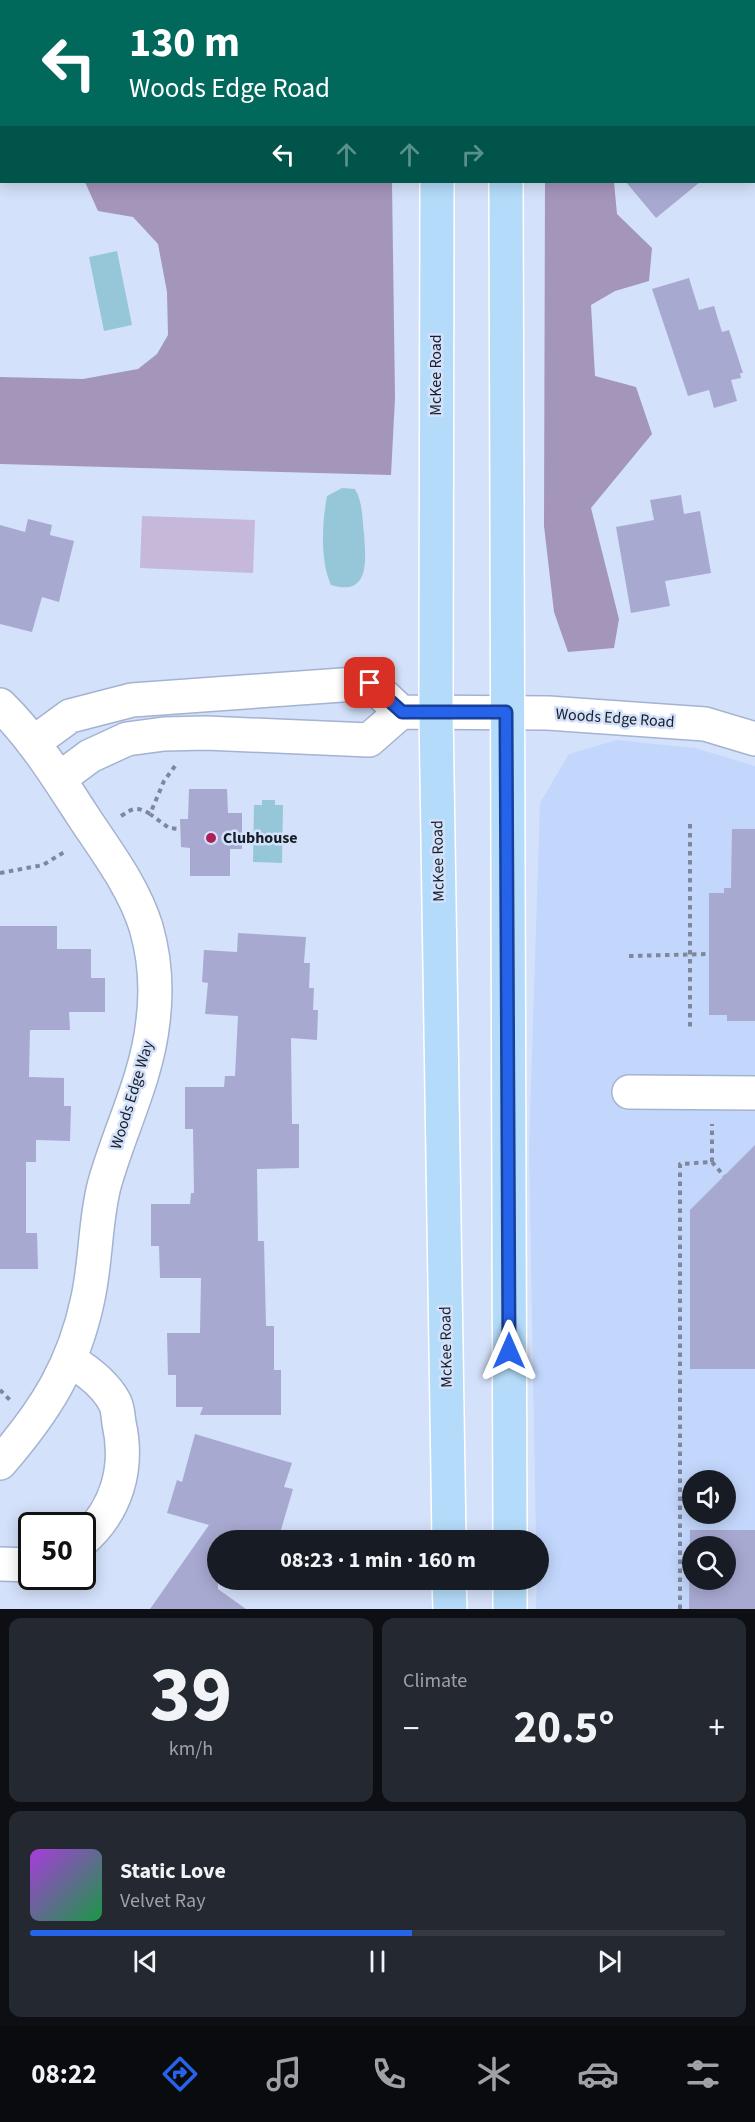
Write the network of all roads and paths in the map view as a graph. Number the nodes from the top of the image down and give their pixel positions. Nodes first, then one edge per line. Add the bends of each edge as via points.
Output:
1 (437, 183) edge
2 (506, 183) edge
3 (204, 694) junction
4 (0, 705) edge
5 (435, 711) junction
6 (402, 712) junction
7 (506, 712) junction
8 (193, 733) junction
9 (755, 739) edge
10 (33, 743) junction
11 (59, 779) junction
12 (690, 824) dead end
13 (180, 830) dead end
14 (95, 835) junction
15 (0, 873) edge
16 (709, 954) dead end
17 (691, 955) junction
18 (629, 956) dead end
19 (690, 1031) dead end
20 (629, 1092) dead end
21 (755, 1093) edge
22 (724, 1176) dead end
23 (70, 1360) junction
24 (0, 1463) edge
25 (96, 1529) edge
26 (449, 1530) edge
27 (510, 1530) edge
28 (0, 1564) edge
29 (18, 1565) edge
30 (449, 1590) edge
31 (510, 1590) edge
32 (450, 1609) edge
33 (510, 1609) edge
34 (680, 1609) edge

1 - 5 main road, McKee Road
2 - 7 main road
3 - 6 street via 370,683
3 - 8 street
3 - 10 street via 132,700 70,716
4 - 10 street, Woods Edge Way
5 - 6 street
5 - 7 street, Woods Edge Road
5 - 26 main road, McKee Road
6 - 8 street via 369,740
7 - 9 street, Woods Edge Road via 705,724
7 - 27 main road
8 - 11 street via 127,739 90,756
8 - 13 path via 164,781 150,814 169,828
10 - 11 street, Woods Edge Way
11 - 14 street, Woods Edge Way
12 - 17 path
14 - 15 path via 43,865
14 - 23 street, Woods Edge Way via 128,883 146,926 156,970 154,1012 142,1074 104,1187 88,1298
16 - 17 path
17 - 18 path
17 - 19 path
20 - 21 street
22 - 34 path via 712,1162 680,1164
23 - 24 street, Woods Edge Way via 35,1423
23 - 25 street via 90,1373 115,1401 124,1448 116,1496
28 - 29 street
30 - 32 main road
31 - 33 main road

